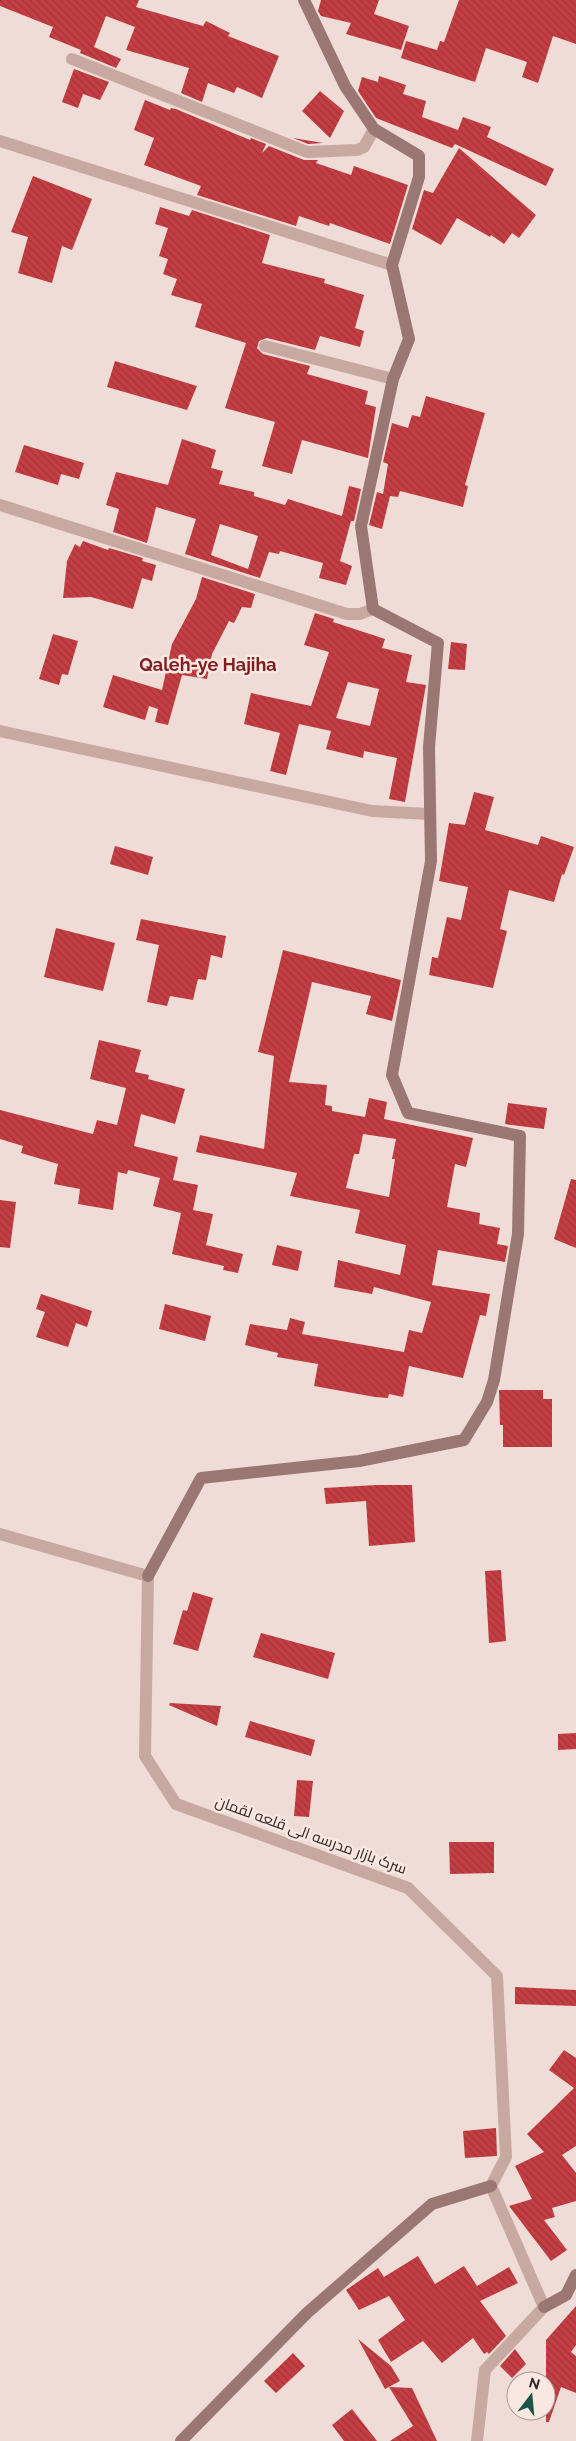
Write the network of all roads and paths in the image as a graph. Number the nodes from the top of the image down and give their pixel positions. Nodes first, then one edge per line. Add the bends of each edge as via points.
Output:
1 (304, 0) edge
2 (72, 59) dead end
3 (374, 130) junction
4 (0, 141) edge
5 (392, 265) junction
6 (265, 346) dead end
7 (393, 379) junction
8 (0, 505) edge
9 (374, 609) junction
10 (0, 731) edge
11 (429, 814) junction
12 (0, 1534) edge
13 (148, 1576) junction
14 (491, 2186) junction
15 (576, 2275) edge
16 (544, 2307) junction
17 (181, 2441) edge
18 (477, 2441) edge

1 - 3 street via 345,86
2 - 3 street via 307,152 357,150 364,146
3 - 5 street via 419,156 419,177
4 - 5 street
5 - 7 street via 409,339
6 - 7 street
7 - 9 street via 361,526
8 - 9 street via 347,614
9 - 11 street via 438,643 429,747
10 - 11 street via 372,811
11 - 13 street via 431,861 392,1075 408,1113 520,1136 518,1234 494,1380 487,1402 464,1440 359,1460 202,1478
12 - 13 street
13 - 14 street, سرک بازار مدرسه الی قلعه لقمان via 145,1756 176,1804 408,1888 497,1976 506,2157
14 - 16 street
14 - 17 street via 432,2204 307,2312
15 - 16 street via 566,2295
16 - 18 street via 485,2370

